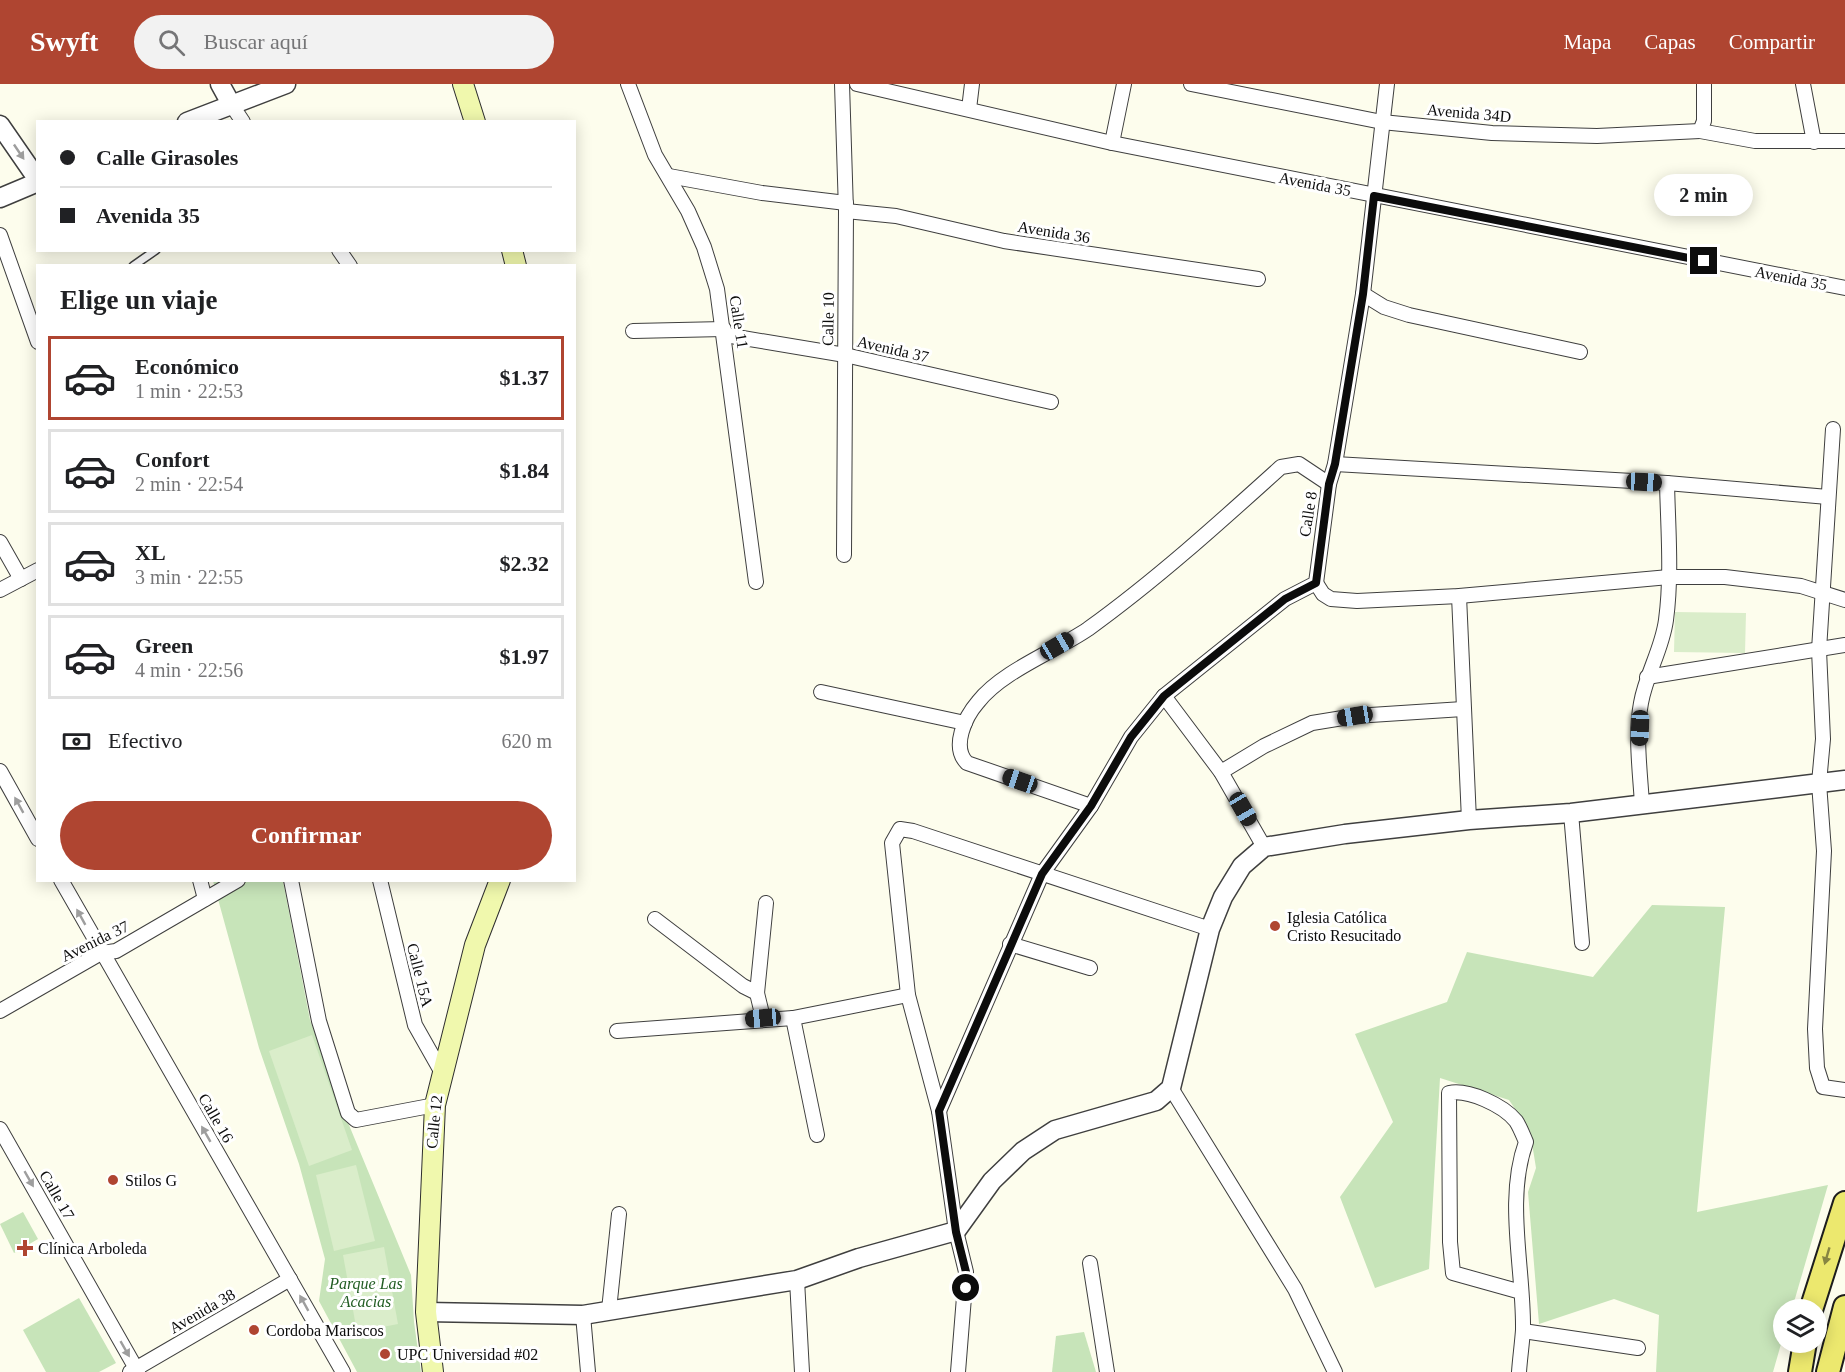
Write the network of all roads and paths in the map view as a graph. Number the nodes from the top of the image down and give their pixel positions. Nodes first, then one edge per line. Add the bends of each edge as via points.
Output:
1 (220, 84) edge
2 (286, 84) edge
3 (463, 84) edge
4 (628, 84) edge
5 (842, 84) edge
6 (857, 84) edge
7 (972, 84) edge
8 (1124, 84) edge
9 (1191, 84) edge
10 (1387, 84) edge
11 (1704, 84) edge
12 (1803, 84) edge
13 (231, 104) junction
14 (969, 109) junction
15 (193, 120) edge
16 (242, 120) edge
17 (474, 120) edge
18 (1382, 122) junction
19 (0, 125) edge
20 (1700, 131) junction
21 (1845, 141) edge
22 (1814, 142) junction
23 (1112, 143) junction
24 (669, 176) junction
25 (36, 178) edge
26 (36, 182) edge
27 (1374, 196) junction
28 (0, 198) edge
29 (846, 207) junction
30 (0, 235) edge
31 (153, 252) edge
32 (136, 264) edge
33 (1258, 279) dead end
34 (1845, 288) edge
35 (1363, 294) junction
36 (633, 332) dead end
37 (725, 332) junction
38 (36, 336) edge
39 (1580, 352) dead end
40 (844, 355) junction
41 (1051, 402) dead end
42 (1833, 429) dead end
43 (1335, 464) junction
44 (1667, 483) junction
45 (1329, 484) junction
46 (1828, 497) junction
47 (0, 542) edge
48 (844, 555) dead end
49 (36, 571) edge
50 (1669, 577) junction
51 (21, 579) junction
52 (756, 582) dead end
53 (1316, 583) junction
54 (0, 590) edge
55 (1822, 595) junction
56 (1459, 596) junction
57 (1845, 600) edge
58 (1845, 645) edge
59 (1819, 650) junction
60 (1647, 677) junction
61 (821, 692) dead end
62 (1164, 696) junction
63 (1463, 709) junction
64 (965, 723) junction
65 (0, 771) edge
66 (1221, 772) junction
67 (1845, 780) edge
68 (1819, 783) junction
69 (1642, 804) junction
70 (1091, 806) junction
71 (1571, 813) junction
72 (1469, 820) junction
73 (36, 835) edge
74 (1264, 847) junction
75 (1042, 874) junction
76 (61, 882) edge
77 (201, 882) edge
78 (235, 882) edge
79 (291, 882) edge
80 (380, 882) edge
81 (499, 882) edge
82 (205, 899) junction
83 (766, 903) dead end
84 (655, 919) dead end
85 (1210, 929) junction
86 (1582, 943) dead end
87 (1010, 944) junction
88 (101, 953) junction
89 (1090, 968) dead end
90 (757, 993) junction
91 (908, 995) junction
92 (0, 1011) edge
93 (763, 1018) junction
94 (793, 1018) junction
95 (617, 1031) dead end
96 (441, 1071) junction
97 (1171, 1088) junction
98 (1845, 1090) edge
99 (435, 1105) junction
100 (939, 1111) junction
101 (0, 1129) edge
102 (817, 1135) dead end
103 (1845, 1203) edge
104 (619, 1214) dead end
105 (956, 1232) junction
106 (1090, 1263) dead end
107 (290, 1279) junction
108 (797, 1281) junction
109 (1521, 1292) junction
110 (1814, 1299) edge
111 (1845, 1306) edge
112 (609, 1310) junction
113 (426, 1312) junction
114 (583, 1315) junction
115 (1523, 1331) junction
116 (1638, 1348) dead end
117 (1803, 1353) edge
118 (135, 1371) edge
119 (343, 1372) edge
120 (433, 1372) edge
121 (588, 1372) edge
122 (802, 1372) edge
123 (958, 1372) edge
124 (1107, 1372) edge
125 (1335, 1372) edge
126 (1519, 1372) edge
127 (1800, 1372) edge
128 (1828, 1372) edge

1 - 13 street
2 - 13 street
3 - 17 main road
4 - 24 street, Calle 11 via 656,155
5 - 29 street, Calle 10
6 - 14 street, Avenida 35
7 - 14 street
8 - 23 street
9 - 18 street, Avenida 34D
10 - 18 street, Calle 8
11 - 20 street via 1704,121
12 - 22 street
13 - 15 street
13 - 16 street
14 - 23 street, Avenida 35
18 - 20 street, Avenida 34D via 1492,133 1597,136
18 - 27 street, Calle 8
19 -> 25 street
20 - 22 street, Avenida 34D via 1755,141
21 - 22 street, Avenida 34D
23 - 27 street, Avenida 35
24 - 29 street, Avenida 36
24 - 37 street, Calle 11 via 704,247
26 - 28 street
27 - 34 street, Avenida 35
27 - 35 street, Calle 8
29 - 33 street, Avenida 36 via 1004,241
29 - 40 street, Calle 10
30 - 38 street
31 - 32 lane
35 - 39 street via 1384,307 1409,315
35 - 43 street, Calle 8
36 - 37 street, Avenida 37
37 - 40 street, Avenida 37
37 - 52 street, Calle 11
40 - 41 street, Avenida 37
40 - 48 street, Calle 10
42 - 46 street
43 - 44 street
43 - 45 street, Calle 8
44 - 46 street
44 - 50 street
45 - 53 street, Calle 8
45 - 64 street via 1299,464 1281,467 1088,629 990,690 976,703
46 - 55 street
47 - 51 street
49 - 51 street
50 - 55 street via 1801,586
50 - 56 street
50 - 60 street via 1663,639
51 - 54 street
53 - 56 street via 1331,599
53 - 62 street via 1285,599
55 - 57 street
55 - 59 street
56 - 63 street
58 - 59 street
59 - 60 street
59 - 68 street via 1823,739
60 - 69 street via 1640,705
61 - 64 street
62 - 66 street
62 - 70 street via 1131,737
63 - 66 street via 1355,716 1312,723
63 - 72 street
64 - 70 street via 959,750 967,763
73 -> 65 street
66 - 74 street
67 - 68 street
68 - 69 street
68 - 98 street via 1824,851 1816,1057 1823,1087
69 - 71 street
70 - 75 street
71 - 72 street
71 - 86 street
72 - 74 street
74 - 85 street via 1242,866
75 - 85 street
75 - 87 street
75 - 91 street via 900,830 892,843 892,859
88 -> 76 street, Calle 16
77 - 82 street
78 - 82 street, Avenida 37
79 - 99 street via 319,1021 348,1113 356,1120
80 - 96 street, Calle 15A via 415,1025
81 - 96 main road, Calle 12 via 475,945
82 - 88 street, Avenida 37 via 116,951
83 - 90 street
84 - 90 street
85 - 97 street
87 - 89 street
87 - 100 street
88 - 92 street, Avenida 37
107 -> 88 street, Calle 16
90 - 93 street
91 - 94 street
91 - 100 street
93 - 94 street
93 - 95 street
94 - 102 street
96 - 99 main road, Calle 12
97 - 105 street via 1156,1101 1055,1130 1023,1151 992,1181
97 - 125 street via 1295,1289
99 - 113 main road, Calle 12
100 - 105 street
101 -> 118 street, Calle 17
103 -> 110 main road
104 - 112 street
105 - 108 street via 859,1258
105 - 123 street via 966,1272
106 - 124 street
107 - 118 street, Avenida 38
119 -> 107 street, Calle 16
108 - 112 street
108 - 122 street
109 - 109 street via 1519,1172 1526,1142 1515,1120 1479,1096 1461,1090 1449,1093 1453,1273
109 - 115 street
111 - 128 main road
112 - 114 street
113 - 114 street
113 - 120 main road, Calle 12
114 - 121 street
115 - 116 street
115 - 126 street
117 - 127 main road

